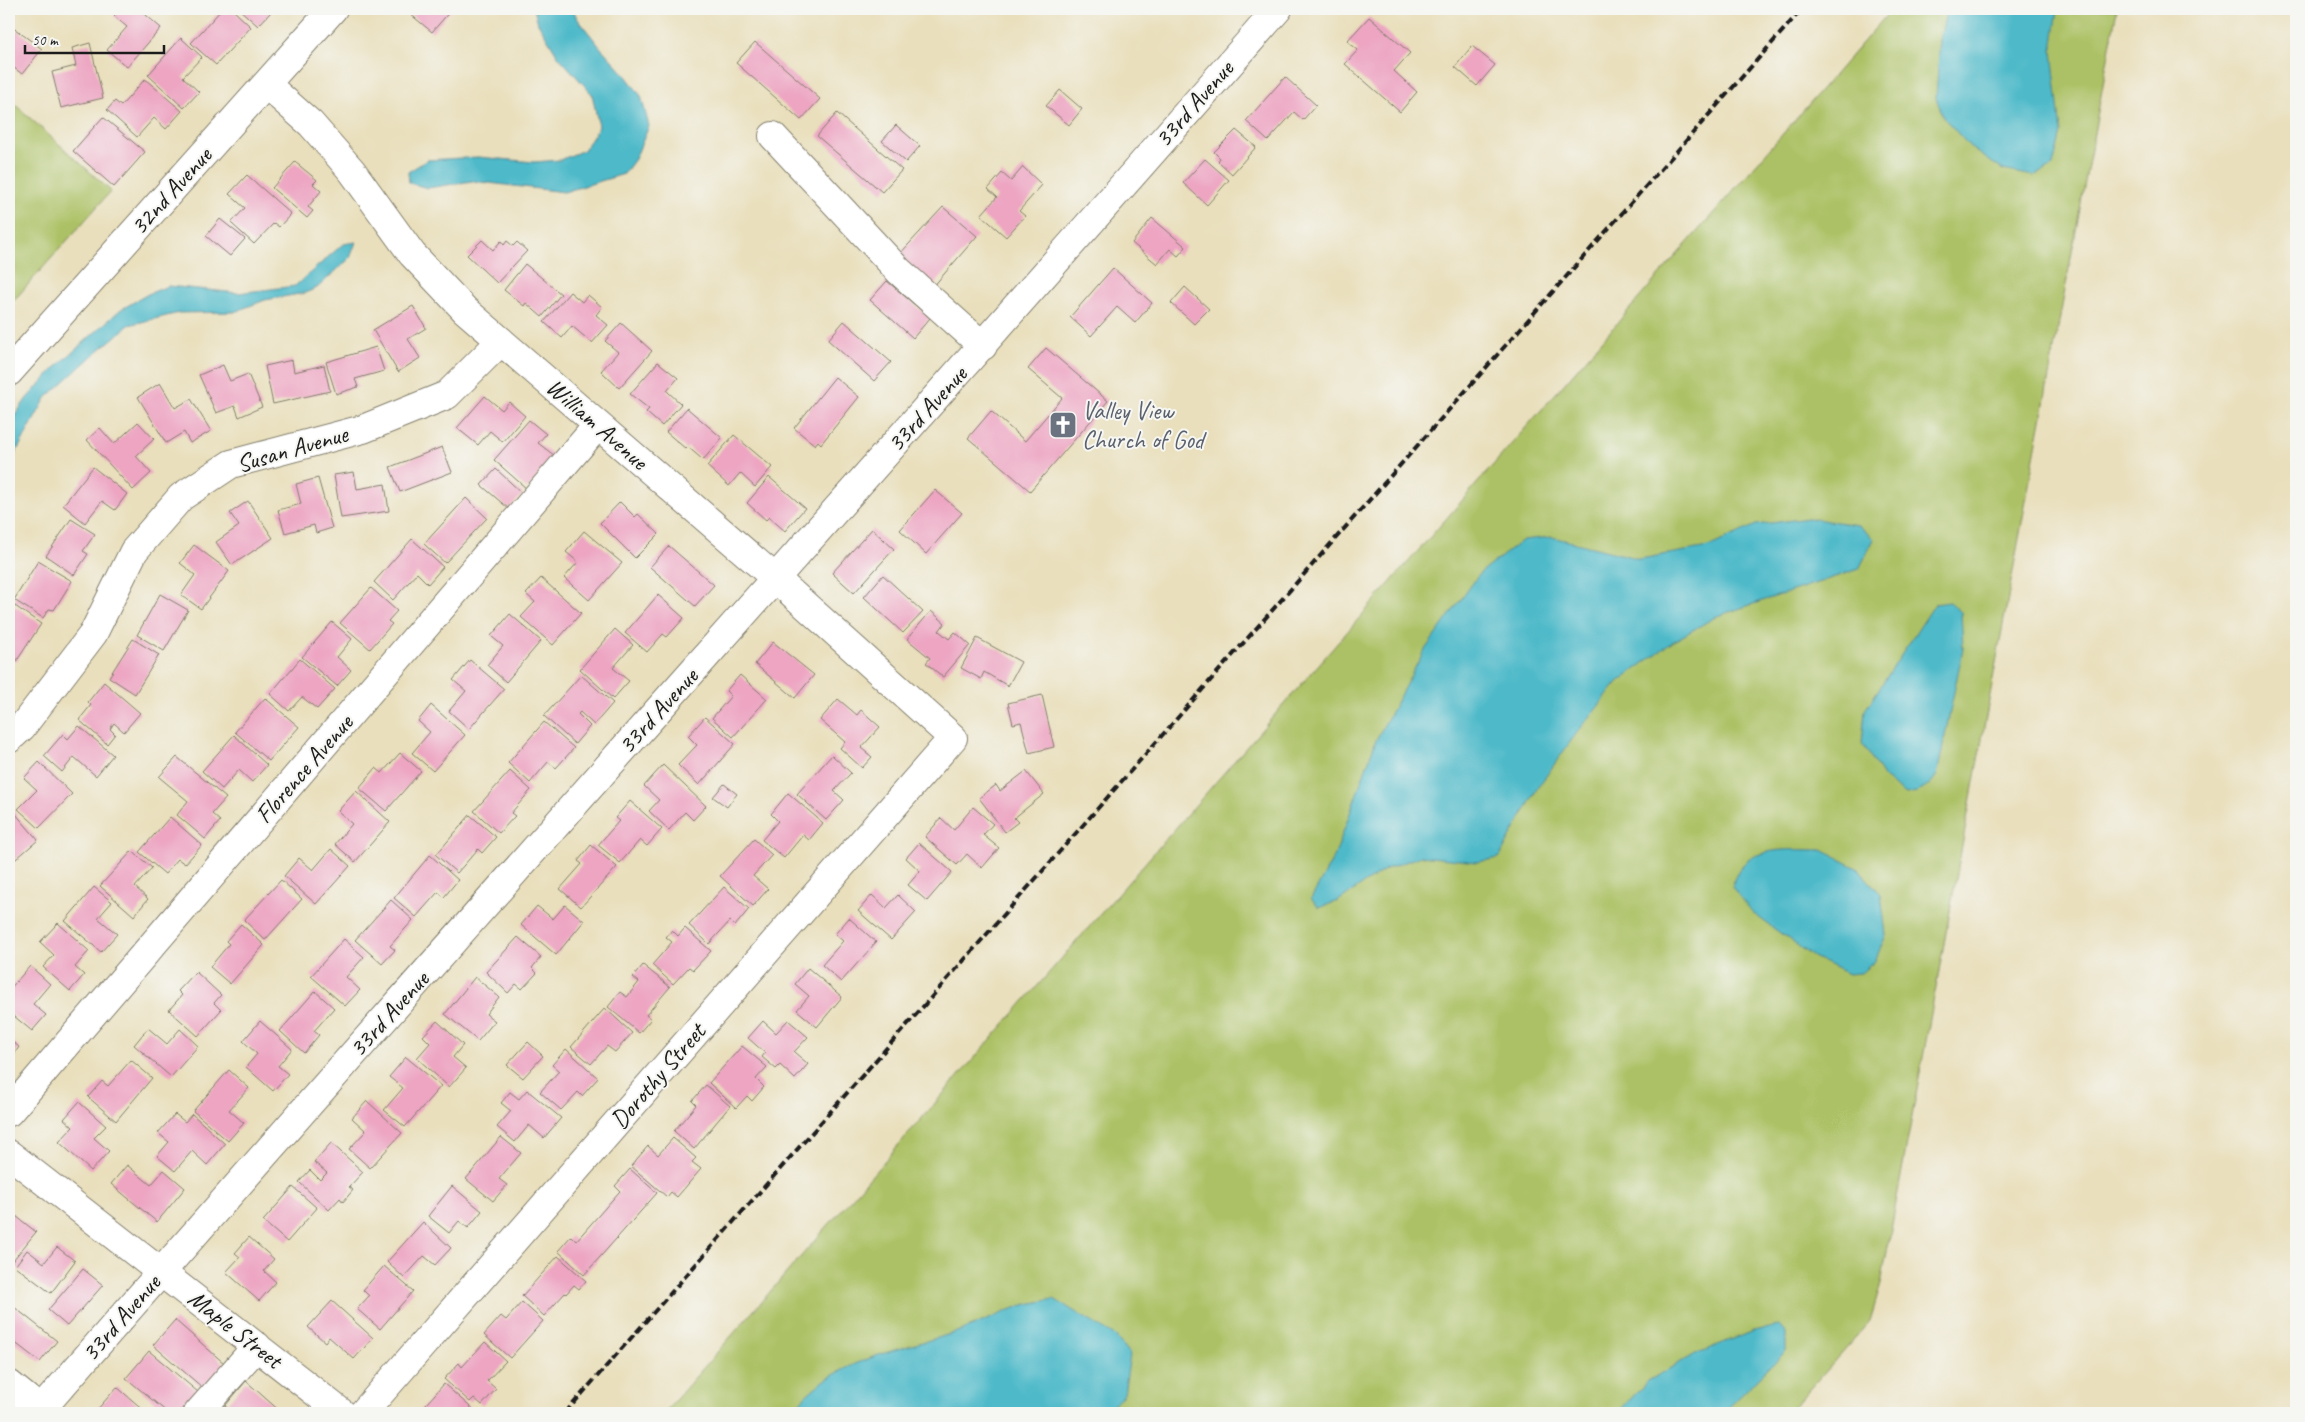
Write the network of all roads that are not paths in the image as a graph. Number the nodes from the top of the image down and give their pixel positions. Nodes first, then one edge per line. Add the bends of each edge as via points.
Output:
1 (333, 9) edge
2 (1278, 9) edge
3 (267, 85) junction
4 (773, 136) dead end
5 (501, 341) junction
6 (983, 346) junction
7 (9, 372) edge
8 (598, 425) junction
9 (775, 578) junction
10 (953, 738) joint
11 (9, 739) edge
12 (9, 1112) edge
13 (9, 1154) edge
14 (161, 1272) junction
15 (257, 1346) junction
16 (9, 1384) edge
17 (40, 1411) edge
18 (198, 1413) edge
19 (342, 1413) edge
20 (363, 1413) edge

1 - 3 street, 32nd Avenue
2 - 6 street, 33rd Avenue
3 - 5 street, William Avenue via 311,124 352,171 412,254 465,310
3 - 7 street, 32nd Avenue
4 - 6 street via 899,271
5 - 8 street, William Avenue
5 - 11 street, Susan Avenue via 447,395 363,429 231,464 181,497 134,551 92,634 22,727
6 - 9 street, 33rd Avenue
8 - 9 street, William Avenue
8 - 12 street, Florence Avenue
9 - 10 street, William Avenue
9 - 14 street, 33rd Avenue
10 - 20 street, Dorothy Street
13 - 14 street, Maple Street
14 - 15 street, Maple Street
14 - 17 street, 33rd Avenue
15 - 18 street
15 - 19 street, Maple Street
16 - 17 street

